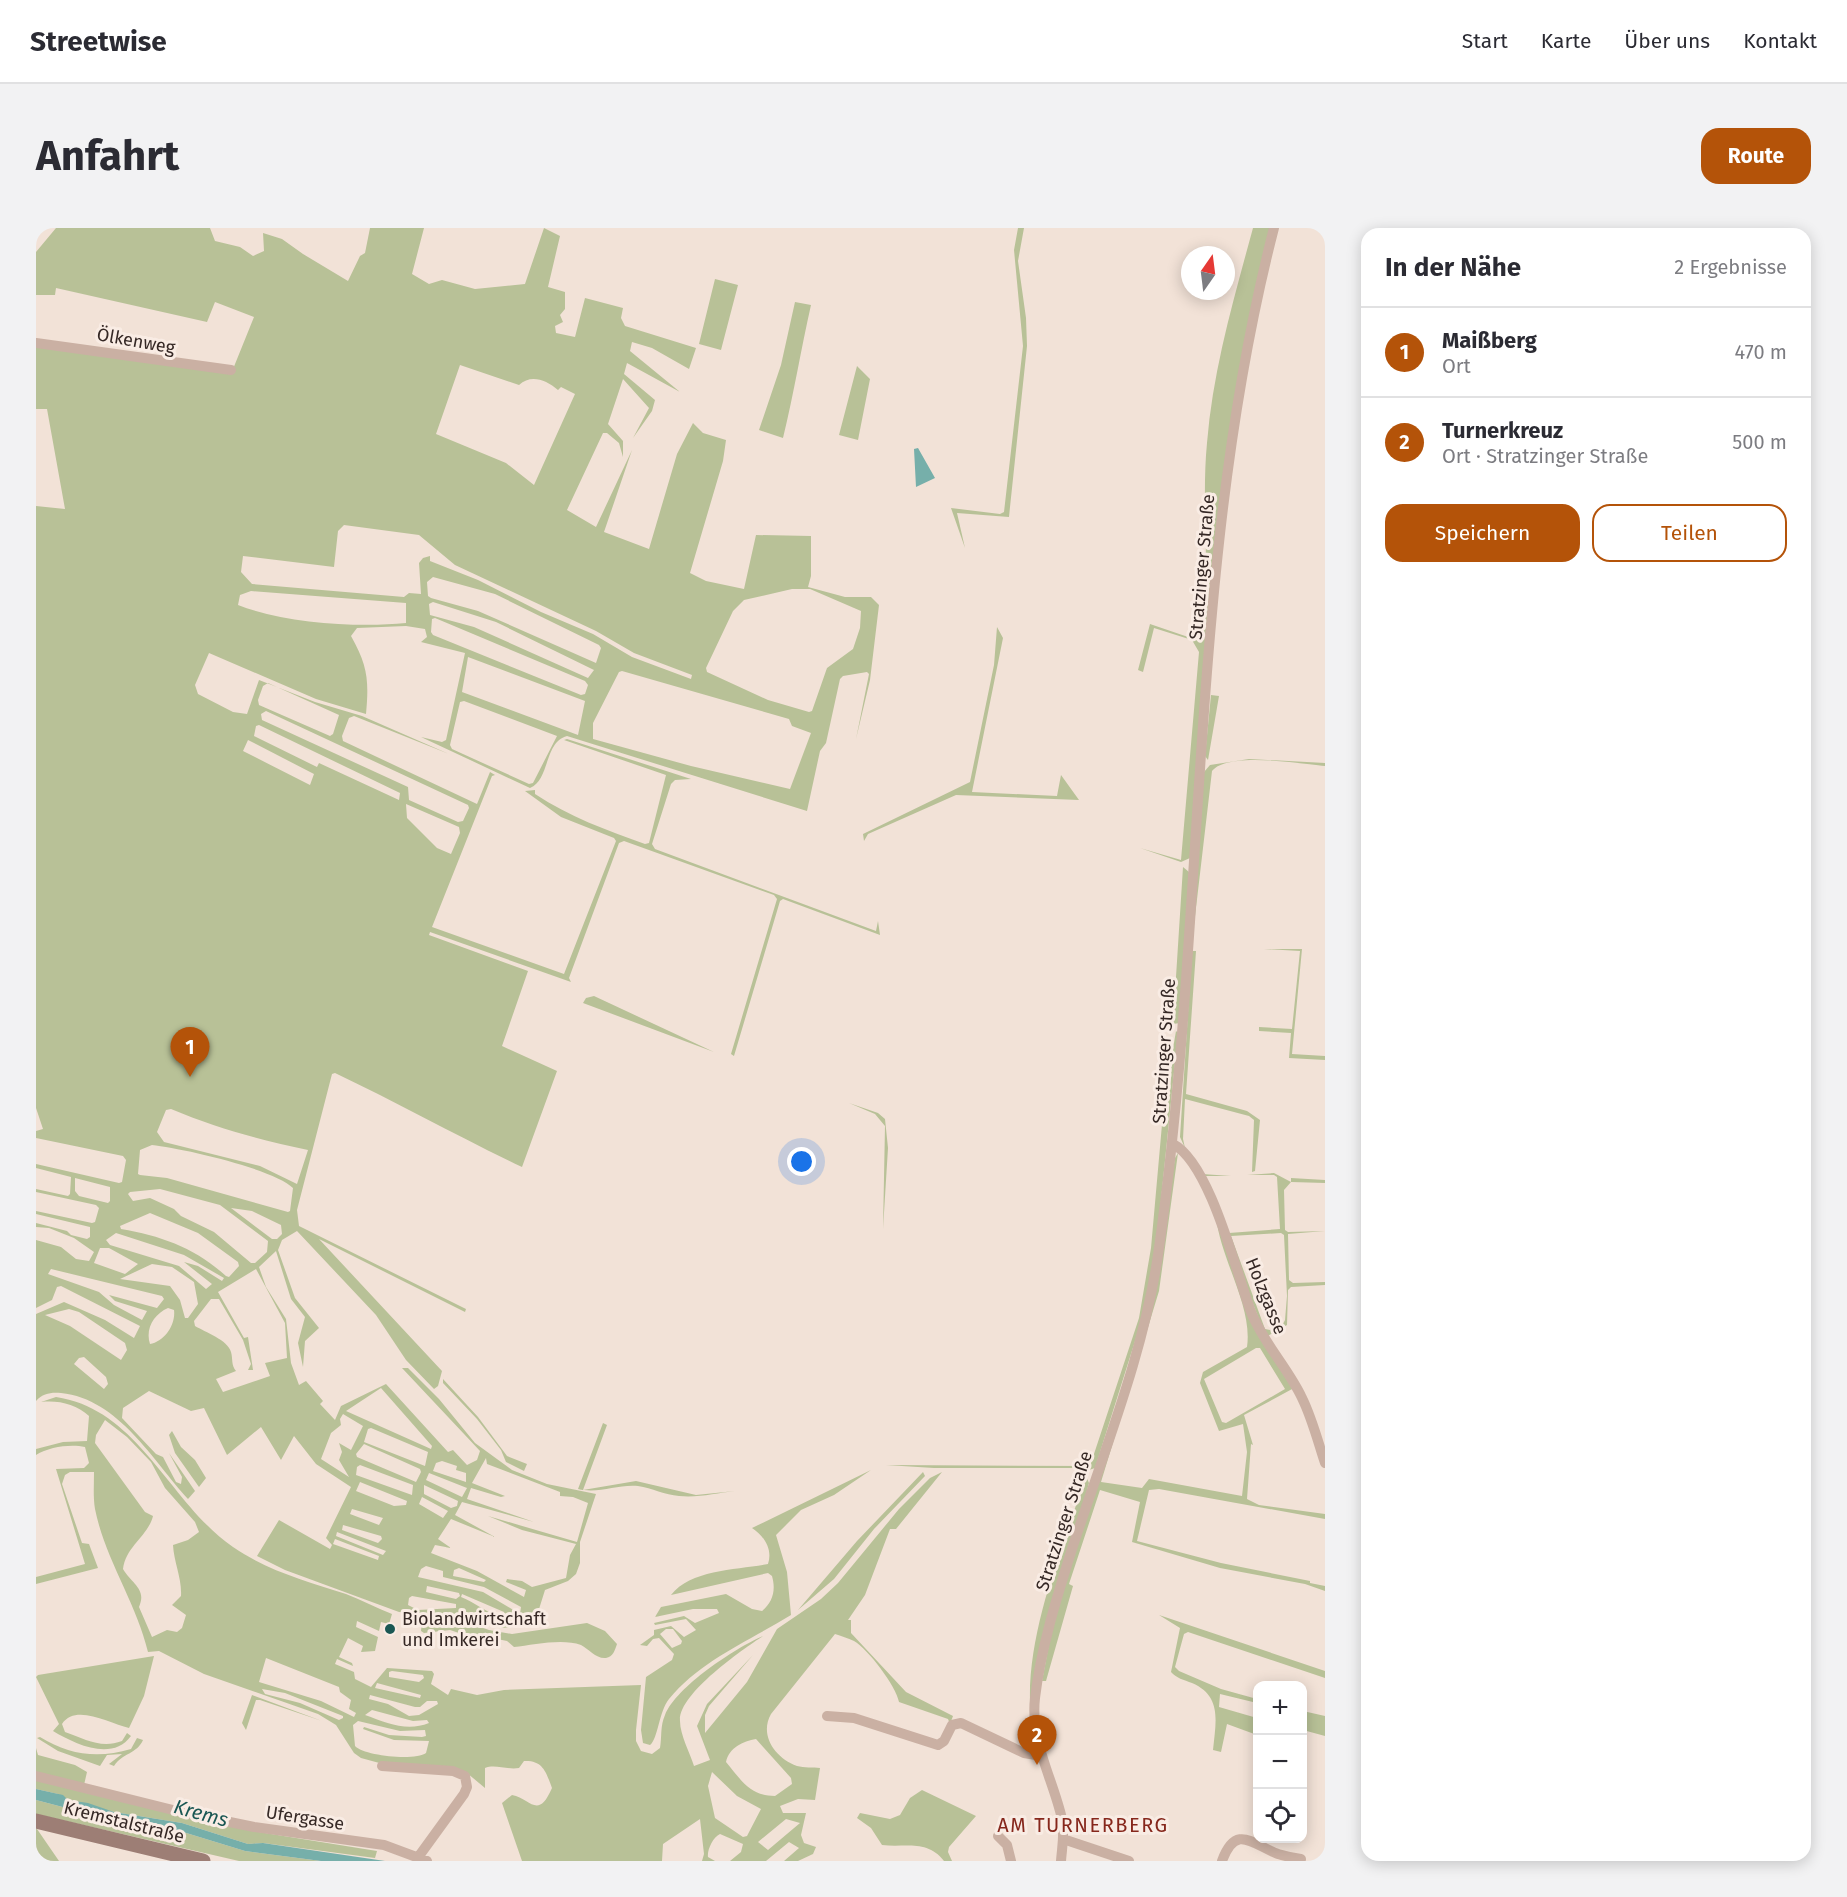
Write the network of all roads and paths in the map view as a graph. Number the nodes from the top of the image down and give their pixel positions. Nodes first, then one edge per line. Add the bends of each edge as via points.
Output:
1 (1274, 228) edge
2 (36, 343) edge
3 (231, 370) dead end
4 (1173, 1144) junction
5 (1325, 1463) edge
6 (827, 1716) dead end
7 (1042, 1756) junction
8 (382, 1766) dead end
9 (36, 1776) edge
10 (36, 1821) edge
11 (998, 1836) dead end
12 (1063, 1839) junction
13 (423, 1859) edge
14 (1301, 1859) dead end
15 (203, 1861) edge
16 (1011, 1861) edge
17 (1060, 1861) edge
18 (1129, 1861) edge
19 (1222, 1861) edge

1 - 4 street, Stratzinger Straße via 1255,301 1240,385 1220,533
2 - 3 street, Ölkenweg
4 - 5 street, Holzgasse via 1186,1154 1208,1191 1252,1313 1303,1400
4 - 7 street, Stratzinger Straße via 1153,1290 1050,1617 1034,1703
6 - 7 street via 854,1718 938,1745 944,1742 952,1725 961,1723 1024,1753
7 - 12 street, Stratzinger Straße via 1062,1820
8 - 13 street via 453,1771 465,1776 464,1794
9 - 13 street, Ufergasse via 191,1814 384,1845
10 - 15 main road, Kremstalstraße
11 - 16 street via 1007,1845
12 - 17 street, Stratzinger Straße
12 - 18 street
14 - 19 street via 1242,1839 1227,1847

